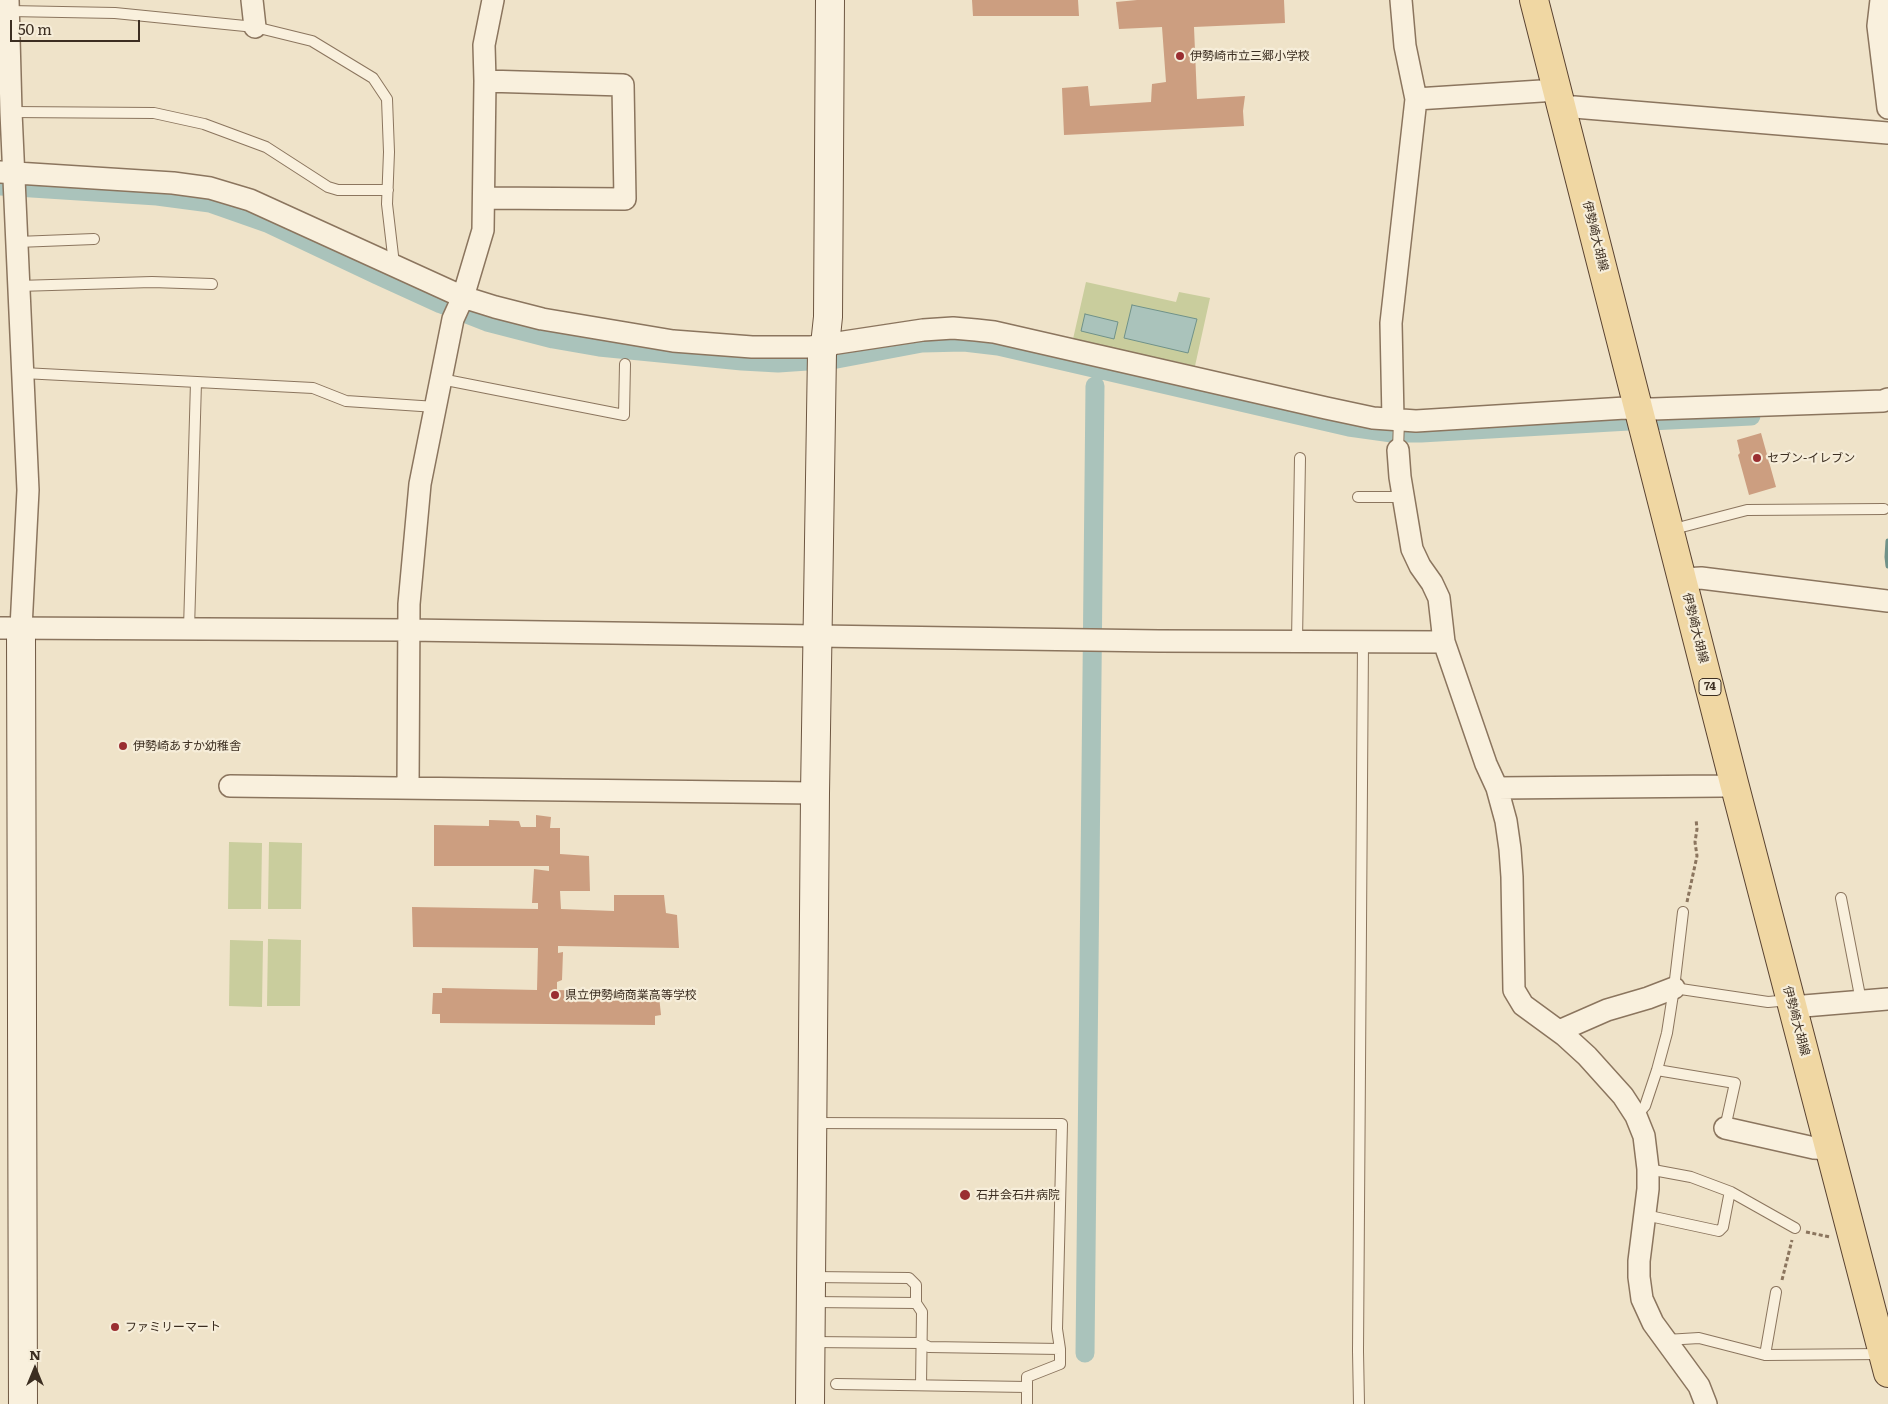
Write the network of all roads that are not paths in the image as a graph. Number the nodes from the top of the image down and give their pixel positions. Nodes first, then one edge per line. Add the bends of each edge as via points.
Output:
1 (252, 0) edge
2 (493, 0) edge
3 (830, 0) edge
4 (1401, 0) edge
5 (1534, 0) edge
6 (1880, 0) edge
7 (6, 18) edge
8 (255, 27) junction
9 (1884, 42) edge
10 (485, 81) junction
11 (1416, 99) junction
12 (1560, 100) junction
13 (1888, 108) edge
14 (11, 112) junction
15 (1888, 133) edge
16 (7, 172) edge
17 (388, 190) junction
18 (484, 198) junction
19 (94, 239) dead end
20 (17, 242) junction
21 (394, 264) junction
22 (212, 284) dead end
23 (18, 286) junction
24 (463, 297) junction
25 (823, 356) junction
26 (625, 364) dead end
27 (23, 373) junction
28 (441, 379) junction
29 (196, 382) junction
30 (1888, 400) edge
31 (436, 407) junction
32 (1639, 409) junction
33 (1397, 431) junction
34 (1300, 458) dead end
35 (1358, 497) dead end
36 (1404, 497) junction
37 (1884, 509) dead end
38 (1670, 530) junction
39 (1683, 579) junction
40 (1888, 601) edge
41 (11, 628) edge
42 (189, 629) junction
43 (408, 630) junction
44 (818, 636) junction
45 (1297, 641) junction
46 (1363, 642) junction
47 (1444, 642) junction
48 (1734, 783) junction
49 (230, 786) dead end
50 (408, 788) junction
51 (1497, 788) junction
52 (815, 793) junction
53 (1841, 898) dead end
54 (1683, 912) road end
55 (1674, 988) junction
56 (1888, 998) edge
57 (1861, 1001) junction
58 (1792, 1004) junction
59 (1559, 1031) junction
60 (1657, 1070) junction
61 (1636, 1116) junction
62 (812, 1122) junction
63 (1725, 1128) joint
64 (1830, 1149) junction
65 (1648, 1168) junction
66 (1731, 1192) junction
67 (1645, 1215) junction
68 (1795, 1228) road end
69 (811, 1290) junction
70 (1776, 1292) road end
71 (916, 1304) junction
72 (1665, 1340) junction
73 (810, 1342) junction
74 (922, 1343) junction
75 (1060, 1349) junction
76 (1765, 1355) junction
77 (1885, 1363) edge
78 (836, 1384) dead end
79 (921, 1385) junction
80 (1027, 1387) junction
81 (22, 1404) edge
82 (810, 1404) edge
83 (1027, 1404) edge
84 (1359, 1404) edge
85 (1706, 1404) edge

1 - 8 street
2 - 10 street via 484,45
3 - 25 street via 828,317
4 - 11 street via 1405,46
5 - 12 main road, 伊勢崎大胡線 / 74
6 - 9 street via 1878,26
7 - 8 lane via 115,13
7 - 14 street
8 - 17 lane via 312,41 373,78 386,99
9 - 13 street
10 - 18 street
10 - 18 street via 623,85 625,199
11 - 12 street
11 - 33 street via 1391,323
12 - 15 street via 1574,107
12 - 32 main road, 伊勢崎大胡線 / 74
14 - 16 street
14 - 17 lane via 154,113 204,124 266,147 328,187
16 - 20 street
16 - 21 street via 210,188 250,200
17 - 21 lane
18 - 24 street via 483,230
19 - 20 lane
20 - 23 street
21 - 24 street
22 - 23 lane via 152,282
23 - 27 street
24 - 25 street via 542,319 673,341 752,347 811,347
24 - 28 street via 453,319
25 - 33 street via 923,330 953,328 994,332 1373,418
25 - 44 street
26 - 28 lane via 624,415
27 - 29 lane
27 - 41 street via 28,490
28 - 31 street
29 - 31 lane via 313,388 346,401
29 - 42 lane
30 - 32 street
31 - 43 street via 420,484
32 - 33 street via 1422,421
32 - 38 main road, 伊勢崎大胡線 / 74
33 - 36 street
34 - 45 lane
35 - 36 lane
36 - 47 street via 1412,549 1439,598
37 - 38 lane via 1747,510
38 - 39 main road, 伊勢崎大胡線 / 74
39 - 40 street via 1701,578
39 - 48 main road, 伊勢崎大胡線 / 74
41 - 42 street
41 - 81 street
42 - 43 street
43 - 44 street
43 - 50 street
44 - 45 street
44 - 52 street
45 - 46 street
46 - 47 street
46 - 84 lane
47 - 51 street
48 - 51 street via 1712,787
48 - 58 main road, 伊勢崎大胡線 / 74
49 - 50 street
50 - 52 street
51 - 59 street via 1510,849 1514,990 1523,1005
52 - 62 street
53 - 57 lane
54 - 55 lane
55 - 58 lane
55 - 59 street via 1606,1010
55 - 60 lane
56 - 57 street
57 - 58 street
58 - 64 main road, 伊勢崎大胡線 / 74
59 - 61 street via 1610,1081
60 - 61 lane via 1645,1106
60 - 63 lane via 1735,1083
61 - 65 street via 1644,1136
62 - 69 street
62 - 75 lane via 1062,1124 1057,1329
63 - 64 street
64 - 77 main road, 伊勢崎大胡線 / 74
65 - 66 lane via 1691,1177
65 - 67 street
66 - 67 lane via 1723,1227 1719,1230
66 - 68 lane
67 - 72 street via 1639,1261 1640,1287 1646,1311
69 - 71 lane
69 - 71 lane via 909,1278 916,1285
69 - 73 street
70 - 76 lane
71 - 74 lane via 922,1312
72 - 76 lane via 1699,1338
72 - 85 street via 1700,1386
73 - 74 lane
73 - 82 street
74 - 75 lane via 929,1347
74 - 79 lane
75 - 80 lane via 1060,1364 1027,1377
76 - 77 lane
78 - 79 lane
79 - 80 lane
80 - 83 lane

